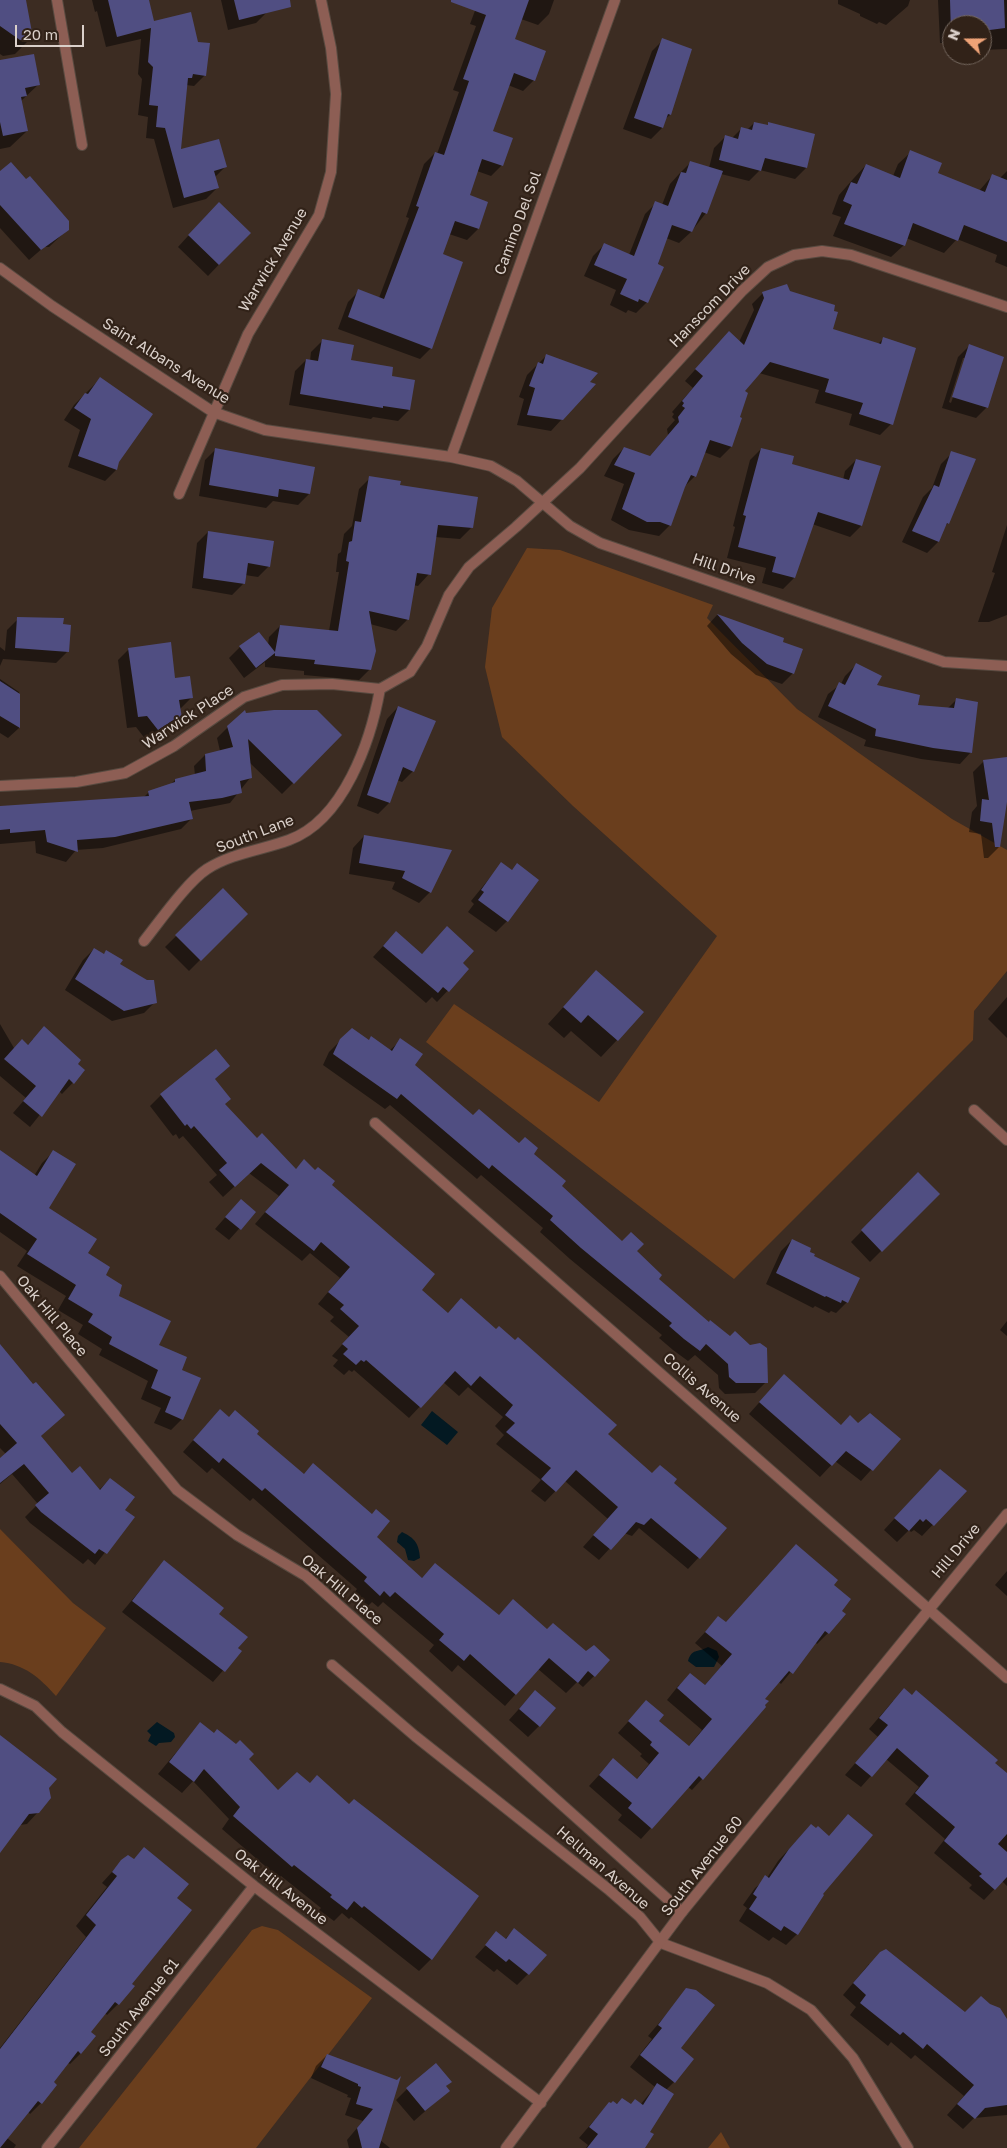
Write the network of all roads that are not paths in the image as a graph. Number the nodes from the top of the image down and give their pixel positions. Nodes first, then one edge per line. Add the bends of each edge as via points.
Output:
1 (57, 0) edge
2 (321, 0) edge
3 (615, 0) edge
4 (82, 145) dead end
5 (0, 268) edge
6 (1007, 307) edge
7 (213, 412) junction
8 (452, 457) junction
9 (179, 494) dead end
10 (541, 502) junction
11 (1007, 666) edge
12 (380, 689) junction
13 (0, 786) edge
14 (144, 941) dead end
15 (974, 1110) dead end
16 (375, 1123) dead end
17 (1007, 1140) edge
18 (0, 1276) edge
19 (1007, 1514) edge
20 (929, 1608) junction
21 (332, 1665) dead end
22 (1007, 1678) edge
23 (3, 1690) edge
24 (254, 1886) junction
25 (682, 1912) junction
26 (661, 1944) junction
27 (541, 2103) junction
28 (47, 2148) edge
29 (506, 2148) edge
30 (908, 2148) edge

1 - 4 street
2 - 7 street, Warwick Avenue via 336,94 331,172 319,215 248,334
3 - 8 street, Camino Del Sol
5 - 7 street, Saint Albans Avenue
6 - 10 street, Hanscom Drive via 851,255 822,251 794,255 768,267 742,291 580,468
7 - 8 street, Saint Albans Avenue via 265,430
7 - 9 street, Warwick Avenue
8 - 10 street, Hill Drive via 490,466 517,481
10 - 11 street, Hill Drive via 570,526 600,543 944,662
10 - 12 street via 469,567 449,595 427,646 410,672
12 - 13 street, Warwick Place via 332,684 282,685 244,697 174,746 125,773 76,782
12 - 14 street, South Lane via 374,724 346,788 315,825 291,839 245,851 206,870 175,901
15 - 17 street
16 - 20 street, Collis Avenue
18 - 25 street, Oak Hill Place via 177,1490 237,1535 306,1576
19 - 20 street, Hill Drive
20 - 22 street, Collis Avenue
20 - 25 street, South Avenue 60
21 - 26 street, Hellman Avenue via 414,1736 608,1889 640,1917
23 - 24 street, Oak Hill Avenue via 35,1706 62,1732
24 - 27 street, Oak Hill Avenue
24 - 28 street, South Avenue 61
25 - 26 street, South Avenue 60
26 - 27 street, South Avenue 60
26 - 30 street via 767,1983 811,2010 853,2058
27 - 29 street, South Avenue 60

